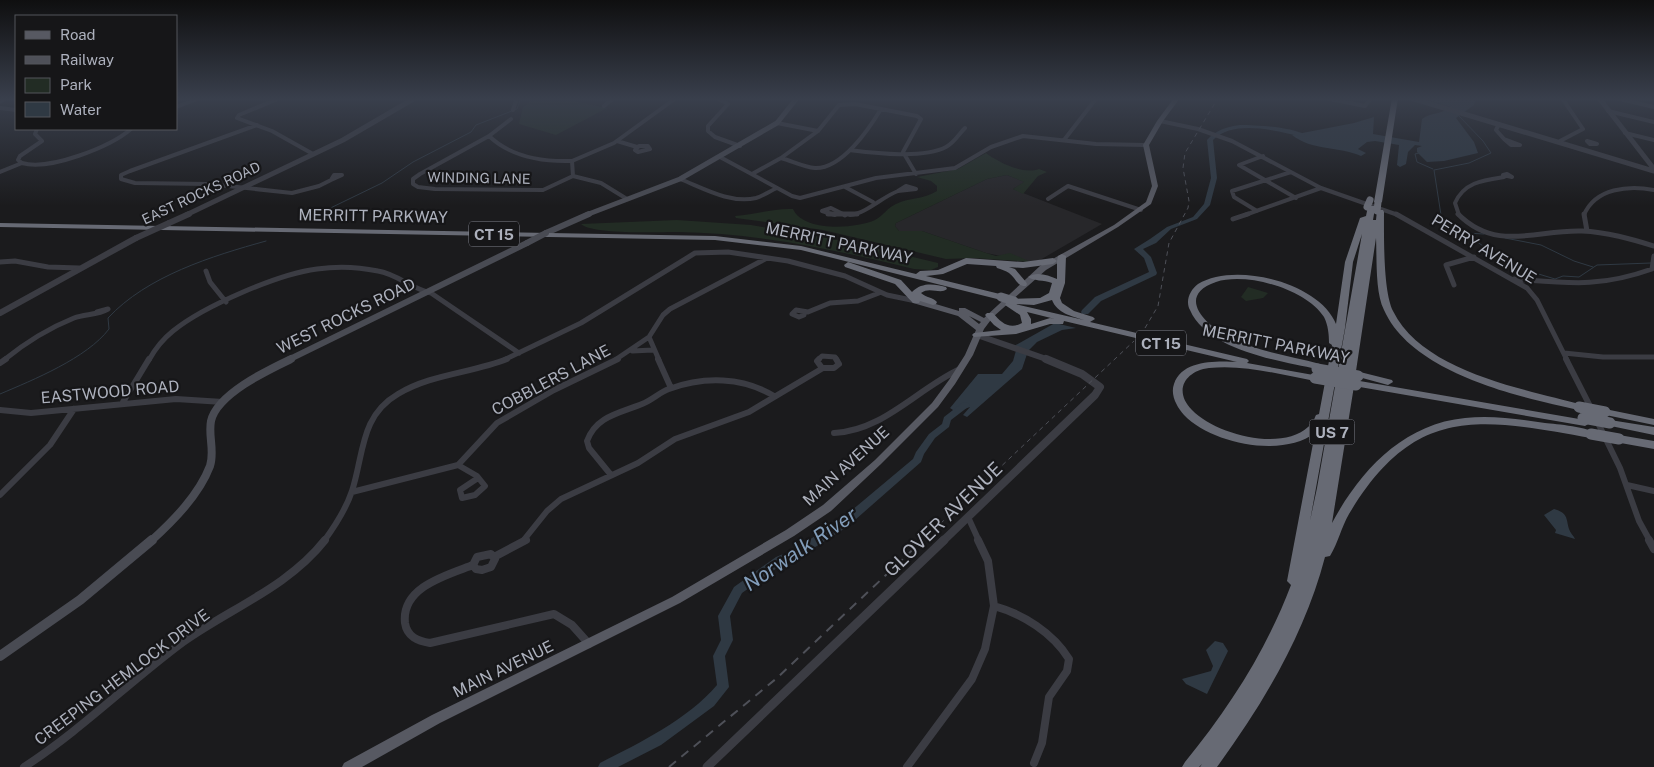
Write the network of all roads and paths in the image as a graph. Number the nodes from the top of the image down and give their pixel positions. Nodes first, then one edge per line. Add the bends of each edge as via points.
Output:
1 (35, 134) edge
2 (127, 134) edge
3 (234, 134) edge
4 (275, 134) edge
5 (354, 134) edge
6 (492, 134) edge
7 (629, 134) edge
8 (711, 134) edge
9 (759, 134) edge
10 (814, 134) edge
11 (865, 134) edge
12 (913, 134) edge
13 (959, 134) edge
14 (1069, 134) edge
15 (1153, 134) edge
16 (1213, 134) edge
17 (1499, 134) edge
18 (1534, 134) edge
19 (1574, 134) edge
20 (1626, 134) edge
21 (1628, 134) edge
22 (1386, 135) edge
23 (489, 136) junction
24 (1504, 139) dead end
25 (1064, 140) junction
26 (1654, 140) edge
27 (617, 141) junction
28 (1560, 141) junction
29 (478, 142) junction
30 (1587, 142) dead end
31 (494, 143) junction
32 (1146, 145) junction
33 (1385, 145) junction
34 (740, 146) junction
35 (637, 147) dead end
36 (1577, 147) junction
37 (850, 150) junction
38 (903, 152) junction
39 (313, 154) junction
40 (1263, 156) junction
41 (720, 157) junction
42 (781, 158) junction
43 (572, 161) junction
44 (22, 164) junction
45 (1654, 170) edge
46 (0, 172) edge
47 (1291, 172) junction
48 (752, 174) junction
49 (916, 174) junction
50 (573, 176) junction
51 (1504, 177) dead end
52 (680, 179) junction
53 (331, 180) dead end
54 (1263, 180) junction
55 (845, 187) junction
56 (241, 188) junction
57 (777, 188) junction
58 (1321, 188) junction
59 (1654, 190) edge
60 (898, 191) dead end
61 (1296, 198) junction
62 (627, 199) junction
63 (1048, 199) dead end
64 (873, 202) junction
65 (1374, 204) junction
66 (1141, 210) junction
67 (1257, 211) junction
68 (845, 214) dead end
69 (1233, 219) dead end
70 (0, 225) edge
71 (0, 229) edge
72 (1587, 231) junction
73 (1654, 246) edge
74 (1474, 257) junction
75 (767, 258) junction
76 (1654, 258) edge
77 (1057, 259) junction
78 (0, 262) edge
79 (843, 263) junction
80 (79, 268) junction
81 (1653, 268) edge
82 (888, 270) junction
83 (206, 271) dead end
84 (1032, 277) junction
85 (1513, 279) junction
86 (1023, 284) junction
87 (1454, 285) dead end
88 (943, 289) junction
89 (982, 292) junction
90 (426, 293) junction
91 (879, 293) junction
92 (905, 295) junction
93 (998, 300) junction
94 (226, 302) junction
95 (916, 302) junction
96 (933, 302) junction
97 (1011, 303) junction
98 (97, 312) dead end
99 (804, 312) dead end
100 (0, 313) edge
101 (1098, 322) junction
102 (983, 325) junction
103 (1112, 331) junction
104 (649, 337) junction
105 (654, 350) junction
106 (632, 351) junction
107 (519, 353) junction
108 (1564, 353) junction
109 (1654, 357) edge
110 (0, 363) edge
111 (823, 368) dead end
112 (960, 369) junction
113 (1316, 372) junction
114 (1332, 375) junction
115 (671, 388) junction
116 (774, 396) junction
117 (1327, 397) junction
118 (123, 402) junction
119 (223, 402) junction
120 (74, 409) junction
121 (0, 410) edge
122 (1654, 422) edge
123 (1611, 426) junction
124 (1654, 431) edge
125 (834, 433) dead end
126 (1654, 436) edge
127 (1654, 445) edge
128 (458, 465) junction
129 (611, 475) junction
130 (478, 478) dead end
131 (1627, 485) junction
132 (352, 492) junction
133 (1654, 492) edge
134 (0, 495) edge
135 (968, 517) junction
136 (1654, 549) edge
137 (495, 558) junction
138 (473, 565) junction
139 (994, 606) junction
140 (1302, 606) junction
141 (589, 644) junction
142 (1270, 649) junction
143 (0, 656) edge
144 (1034, 763) dead end
145 (24, 767) edge
146 (349, 767) edge
147 (707, 767) edge
148 (907, 767) edge
149 (1190, 767) edge
150 (1208, 767) edge

1 - 44 street via 42,141 20,156 18,160
2 - 44 street via 56,162 37,166
3 - 56 street via 120,177 129,183 209,184
4 - 39 street
5 - 39 street, EAST ROCKS ROAD
6 - 23 street, WINDING LANE
7 - 27 street
8 - 34 street
9 - 34 main road, WEST ROCKS ROAD
10 - 42 street
11 - 37 street
12 - 38 street
13 - 38 street via 946,147
14 - 25 street
15 - 32 main road
16 - 40 street, PERRY AVENUE
17 - 24 street
18 - 28 street
19 - 28 street
20 - 45 street
21 - 26 street
22 - 33 highway, US 7
23 - 29 street, WINDING LANE
23 - 31 street
25 - 32 street
25 - 49 street via 1024,136 991,147 955,168
27 - 35 street
27 - 43 street
28 - 36 street
29 - 31 street
29 - 50 street, WINDING LANE via 420,174 413,184 435,189 543,190
30 - 36 street
31 - 43 street via 539,161
32 - 66 main road, MAIN AVENUE via 1155,186 1149,203
33 - 65 highway, US 7
33 - 65 highway, US 7 via 1382,180
34 - 41 main road, WEST ROCKS ROAD
36 - 45 street
37 - 38 street via 875,154
37 - 42 street via 819,168
38 - 49 street
39 - 56 street, EAST ROCKS ROAD
40 - 47 street, PERRY AVENUE
40 - 54 street via 1240,164
41 - 48 street
41 - 52 main road, WEST ROCKS ROAD
42 - 48 street
43 - 50 street
44 - 46 street
47 - 54 street
47 - 58 street, PERRY AVENUE
48 - 57 street
49 - 55 street via 876,178
50 - 62 street via 601,183
51 - 72 street via 1481,181 1464,189 1455,205 1458,214 1483,229 1513,236 1529,238 1566,231
52 - 57 street via 743,200
52 - 62 main road, WEST ROCKS ROAD
53 - 56 street via 292,193
54 - 61 street
54 - 67 street via 1231,193
55 - 57 street via 800,198
55 - 64 street
56 - 80 street, EAST ROCKS ROAD, bridge
58 - 61 street
58 - 74 street, PERRY AVENUE via 1397,214
59 - 72 street via 1629,188 1608,192 1595,199 1584,214
60 - 64 street
61 - 67 street
62 - 90 main road, WEST ROCKS ROAD, bridge via 546,233
63 - 66 street via 1068,186
64 - 68 street via 860,212
65 - 114 highway via 1349,262
65 - 122 highway, bridge via 1386,305 1404,333 1432,355 1474,377 1527,395
65 - 140 highway, US 7 via 1328,516
65 - 142 highway, US 7 via 1314,532 1292,601
66 - 77 main road, MAIN AVENUE
67 - 69 street
70 - 82 highway, MERRITT PARKWAY / CT 15 via 715,238 801,248
71 - 79 highway, MERRITT PARKWAY / CT 15 via 691,242 771,248
72 - 73 street
74 - 85 street, PERRY AVENUE
74 - 87 street via 1446,265
75 - 91 street, CREEPING HEMLOCK DRIVE via 840,274
75 - 104 street, COBBLERS LANE via 670,309
75 - 107 street, CREEPING HEMLOCK DRIVE via 708,251 695,253 591,318
76 - 81 street
77 - 82 highway via 1023,265 966,261 940,272 924,274
77 - 84 main road, MAIN AVENUE
77 - 101 highway via 1061,281 1057,303 1070,312
78 - 80 street
79 - 88 highway, MERRITT PARKWAY / CT 15
79 - 92 highway via 895,280
80 - 100 street, EAST ROCKS ROAD
81 - 85 street via 1624,279 1590,284
82 - 89 highway, MERRITT PARKWAY / CT 15
83 - 94 street via 210,282
84 - 86 main road, MAIN AVENUE
84 - 97 highway via 1054,280 1057,285 1051,296 1035,302
85 - 108 street, PERRY AVENUE via 1534,294
86 - 89 highway via 1016,274 1002,267 972,262 955,267 952,275 956,282
86 - 102 main road, MAIN AVENUE
88 - 93 highway, MERRITT PARKWAY / CT 15
88 - 96 highway via 926,287 916,293
89 - 93 highway, MERRITT PARKWAY / CT 15
90 - 94 street via 383,272 324,268 283,278
90 - 107 street via 431,293
90 - 119 main road, WEST ROCKS ROAD via 264,374
91 - 92 street, CREEPING HEMLOCK DRIVE
91 - 99 street via 858,301 830,303
92 - 95 highway
93 - 97 highway, MERRITT PARKWAY / CT 15
94 - 118 street via 173,330 155,351
95 - 96 street
95 - 102 main road via 961,314
96 - 102 main road via 964,311
97 - 101 highway, MERRITT PARKWAY / CT 15
97 - 102 highway via 1025,315 1027,320 1022,327 1002,328 994,323
97 - 103 highway, MERRITT PARKWAY / CT 15
98 - 110 street via 73,318 48,330
101 - 113 highway, MERRITT PARKWAY / CT 15
102 - 103 highway via 1016,331 1055,321
102 - 112 main road, MAIN AVENUE
102 - 135 street, GLOVER AVENUE via 1007,346 1086,374 1097,380 1100,387
103 - 113 highway, MERRITT PARKWAY / CT 15 via 1201,353
104 - 105 street
104 - 106 street, COBBLERS LANE
105 - 106 street, COBBLERS LANE
105 - 115 street
106 - 128 street, COBBLERS LANE via 496,424 483,434
107 - 132 street, CREEPING HEMLOCK DRIVE via 486,367 413,387 385,403 374,414 365,434
108 - 109 street
108 - 131 street, PERRY AVENUE
111 - 116 street
112 - 125 street via 924,387 866,428
112 - 141 main road, MAIN AVENUE via 928,412 870,470 819,513 711,580
113 - 114 highway via 1220,336 1197,316 1192,305 1193,295 1212,281 1237,278 1269,282 1306,296 1323,310 1331,322 1334,343
113 - 117 highway via 1208,366 1183,376 1176,391 1183,408 1203,424 1232,436 1264,442 1290,440 1314,429
113 - 123 highway, bridge
114 - 117 highway
115 - 116 street via 704,382 742,382 761,387
115 - 129 street via 604,419 591,430 587,441 589,448
116 - 129 street via 740,416 675,439 638,463
117 - 142 highway via 1296,570
118 - 119 street, EASTWOOD ROAD via 186,398
118 - 120 street, EASTWOOD ROAD
119 - 143 main road, WEST ROCKS ROAD via 210,422 212,458 209,469 187,504 170,523 97,585
120 - 121 street, EASTWOOD ROAD via 31,413
120 - 134 street via 50,445
123 - 124 highway
123 - 126 highway
127 - 140 highway, bridge via 1511,421 1474,420 1436,426 1408,439 1381,462 1353,498 1330,541 1316,585
128 - 130 street
128 - 132 street
129 - 137 street via 555,503 527,539
131 - 133 street
131 - 136 street, PERRY AVENUE via 1639,521
132 - 145 street, CREEPING HEMLOCK DRIVE via 331,532 299,567 183,643 53,748
135 - 139 street via 988,561
135 - 147 street, GLOVER AVENUE
137 - 138 street via 489,554 480,555
137 - 138 street via 494,564 485,570 476,569
138 - 141 street via 426,586 412,597 404,612 404,620 413,638 430,643 554,614 572,625
139 - 144 street via 1018,614 1057,644 1069,659 1066,671 1049,697 1042,743
139 - 148 street via 985,649 972,679
140 - 150 highway, US 7 via 1267,679
141 - 146 main road, MAIN AVENUE via 436,719
142 - 149 highway, US 7 via 1232,712

